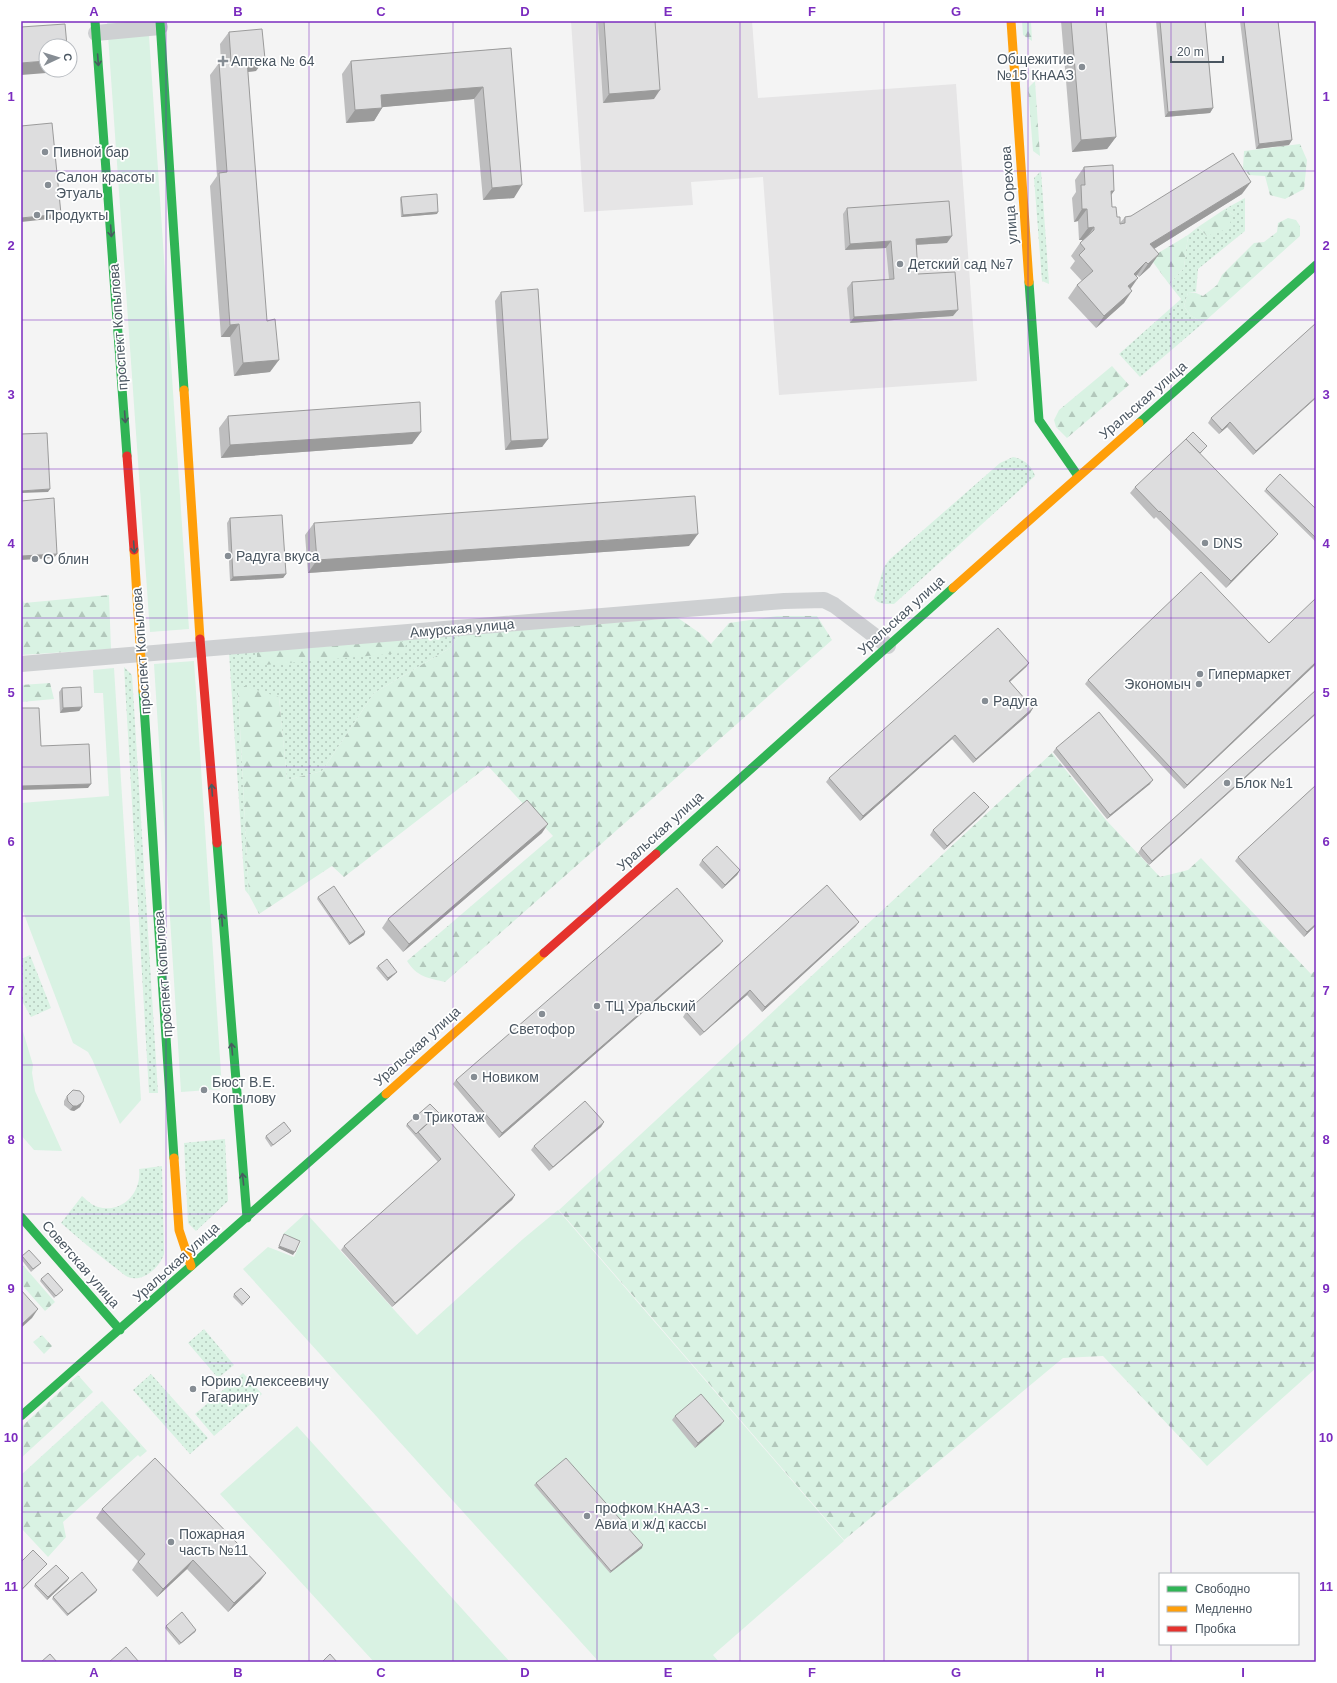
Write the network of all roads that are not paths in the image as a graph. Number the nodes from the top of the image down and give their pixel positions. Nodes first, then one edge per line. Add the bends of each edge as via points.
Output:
1 (1011, 21) edge
2 (160, 24) edge
3 (96, 27) edge
4 (1316, 265) edge
5 (1078, 476) junction
6 (888, 646) junction
7 (201, 649) junction
8 (141, 654) junction
9 (21, 664) edge
10 (21, 1218) edge
11 (247, 1218) junction
12 (191, 1266) junction
13 (120, 1330) junction
14 (21, 1416) edge

1 - 5 street, улица Орехова via 1039,420
2 - 3 street, проспект Копылова
2 - 7 street, проспект Копылова
3 -> 8 street, проспект Копылова
4 - 5 street, Уральская улица
5 - 6 street, Уральская улица
6 - 7 street, Амурская улица via 824,600 784,601
6 - 11 street, Уральская улица
7 - 8 street, Амурская улица
11 -> 7 street, проспект Копылова
8 - 9 street, Амурская улица
8 - 12 street, проспект Копылова via 179,1230
10 - 13 street, Советская улица
11 - 12 street, Уральская улица
12 - 13 street, Уральская улица
13 - 14 street, Уральская улица

